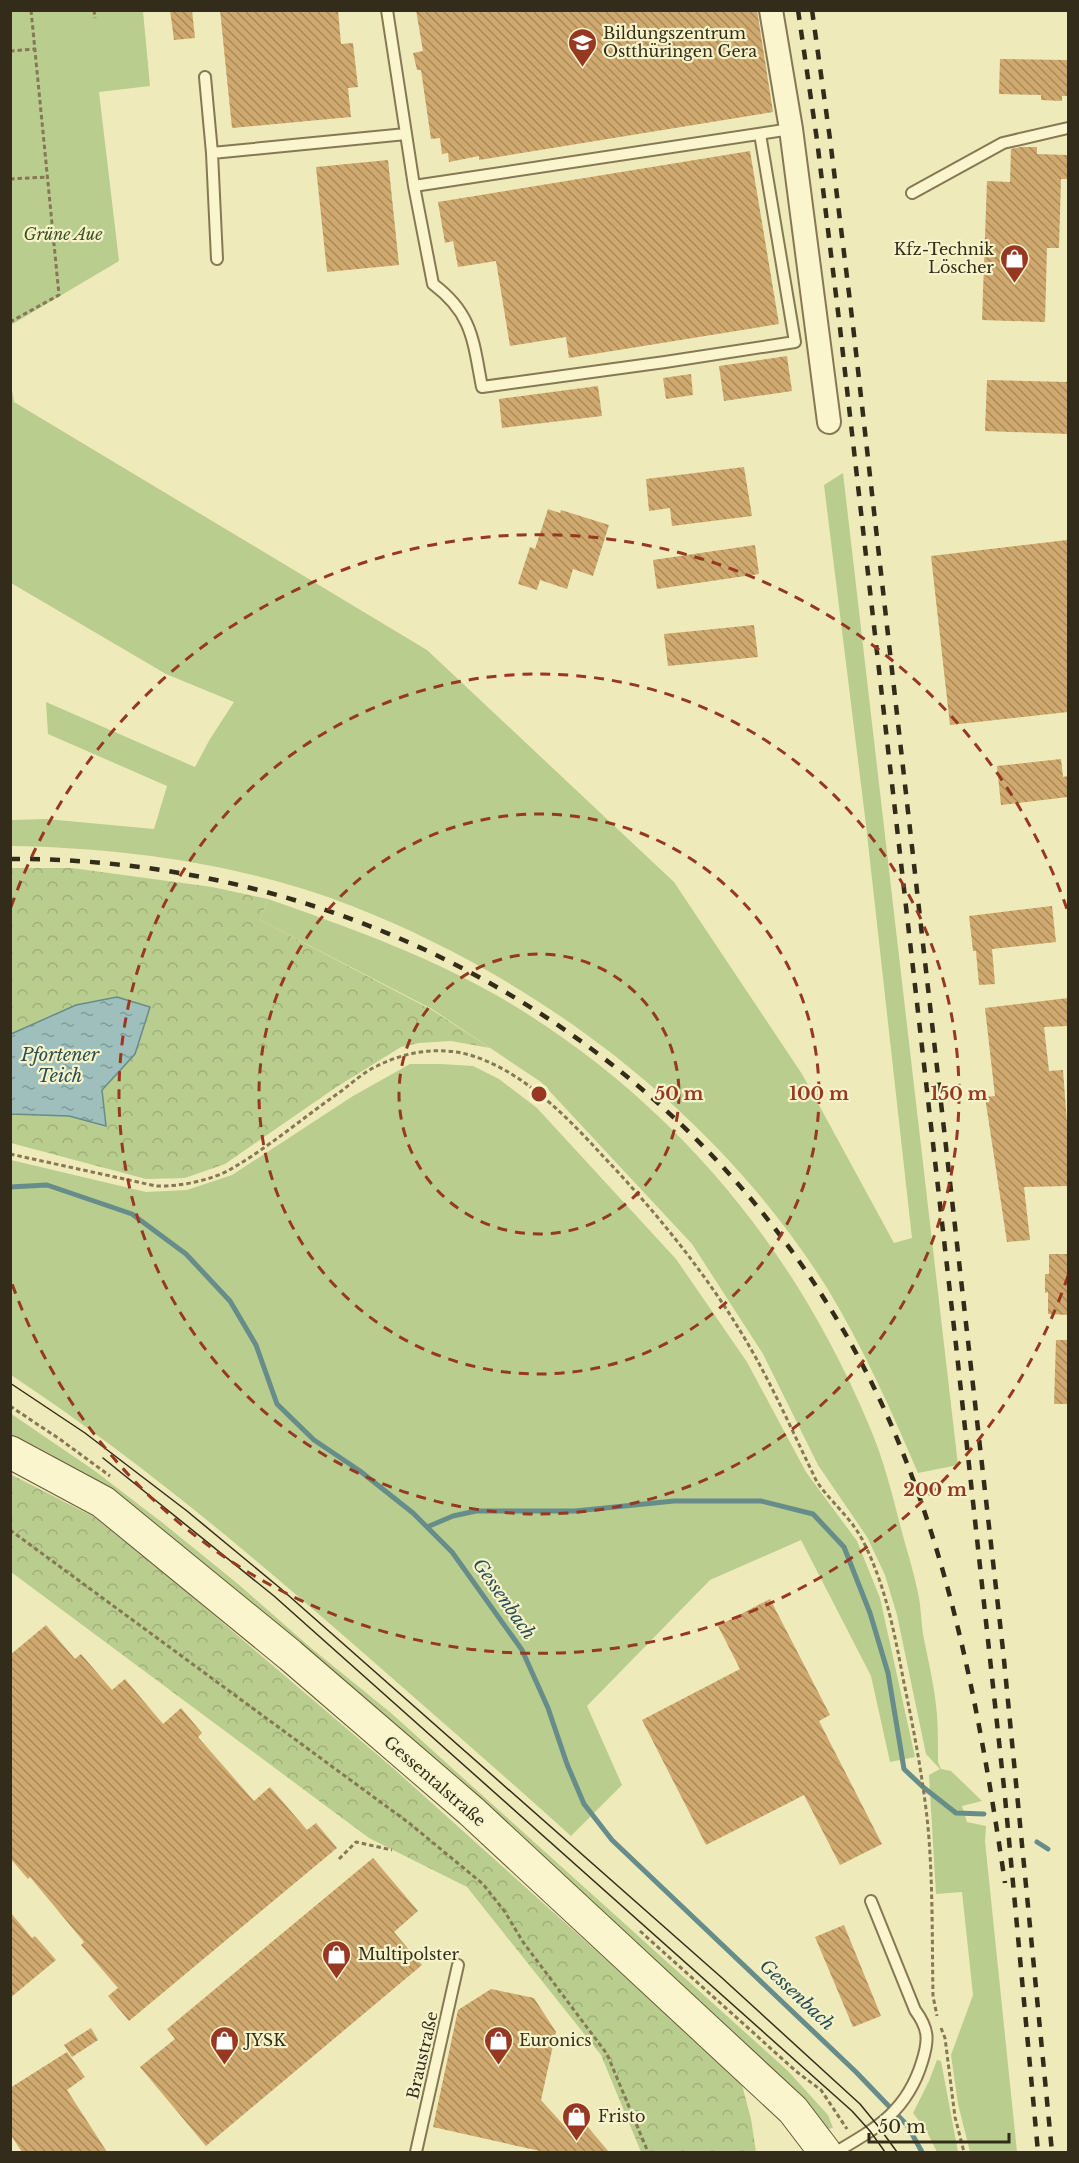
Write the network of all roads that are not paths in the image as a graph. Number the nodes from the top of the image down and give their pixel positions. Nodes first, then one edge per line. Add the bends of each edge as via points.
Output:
1 (387, 10) edge
2 (771, 10) edge
3 (206, 77) dead end
4 (1068, 128) edge
5 (790, 129) junction
6 (406, 134) junction
7 (760, 134) junction
8 (212, 153) junction
9 (414, 186) junction
10 (912, 193) dead end
11 (217, 259) dead end
12 (829, 422) dead end
13 (10, 1452) edge
14 (871, 1901) dead end
15 (458, 1965) dead end
16 (416, 2152) edge
17 (825, 2152) edge
18 (836, 2152) edge

1 - 6 lane
2 - 5 street
3 - 8 lane
4 - 10 lane via 1003,143
5 - 7 lane
5 - 12 street
6 - 8 lane
6 - 9 lane
7 - 9 lane
7 - 9 lane via 795,342 665,362 482,387 470,330 462,312 433,284
8 - 11 lane
13 - 17 main road, Gessentalstraße via 103,1502 290,1655 462,1803 793,2110
14 - 18 lane via 923,2021 928,2042 906,2099 884,2122
15 - 16 lane, Braustraße

